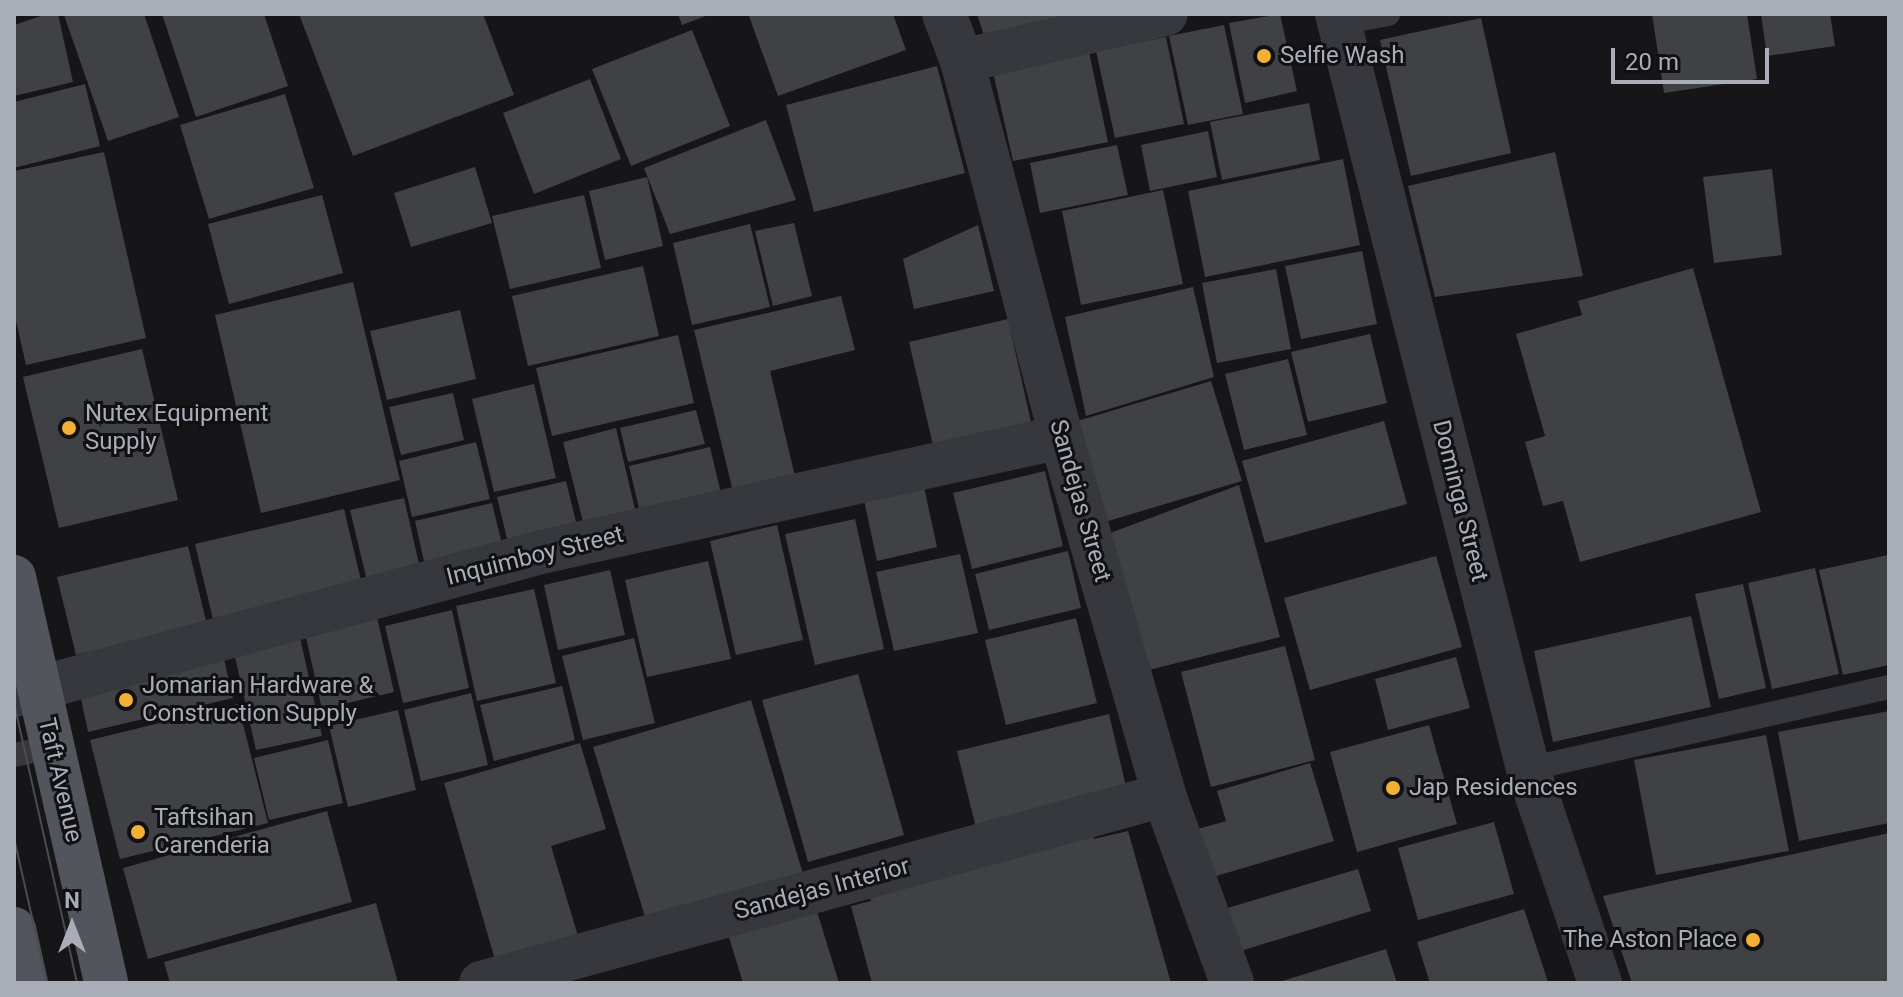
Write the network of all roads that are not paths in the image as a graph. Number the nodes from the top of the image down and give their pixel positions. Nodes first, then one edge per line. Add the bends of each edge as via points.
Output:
1 (944, 14) edge
2 (1166, 14) edge
3 (1388, 14) edge
4 (1339, 18) edge
5 (962, 61) junction
6 (1061, 437) junction
7 (14, 577) edge
8 (1889, 687) edge
9 (27, 693) edge
10 (33, 751) edge
11 (1528, 769) junction
12 (1164, 795) junction
13 (14, 929) edge
14 (26, 983) edge
15 (106, 983) edge
16 (481, 983) edge
17 (1232, 983) edge
18 (1600, 983) edge

1 - 5 street, Sandejas Street
2 - 5 street
3 - 4 lane
4 - 11 street, Dominga Street
5 - 6 street, Sandejas Street
6 - 9 street, Inquimboy Street via 541,552
6 - 12 street, Sandejas Street
7 - 9 main road, Taft Avenue
8 - 11 lane
9 - 10 main road, Taft Avenue
10 - 15 main road, Taft Avenue
11 - 18 street, Dominga Street
12 - 16 street, Sandejas Interior
12 - 17 street, Sandejas Street
13 - 14 main road

